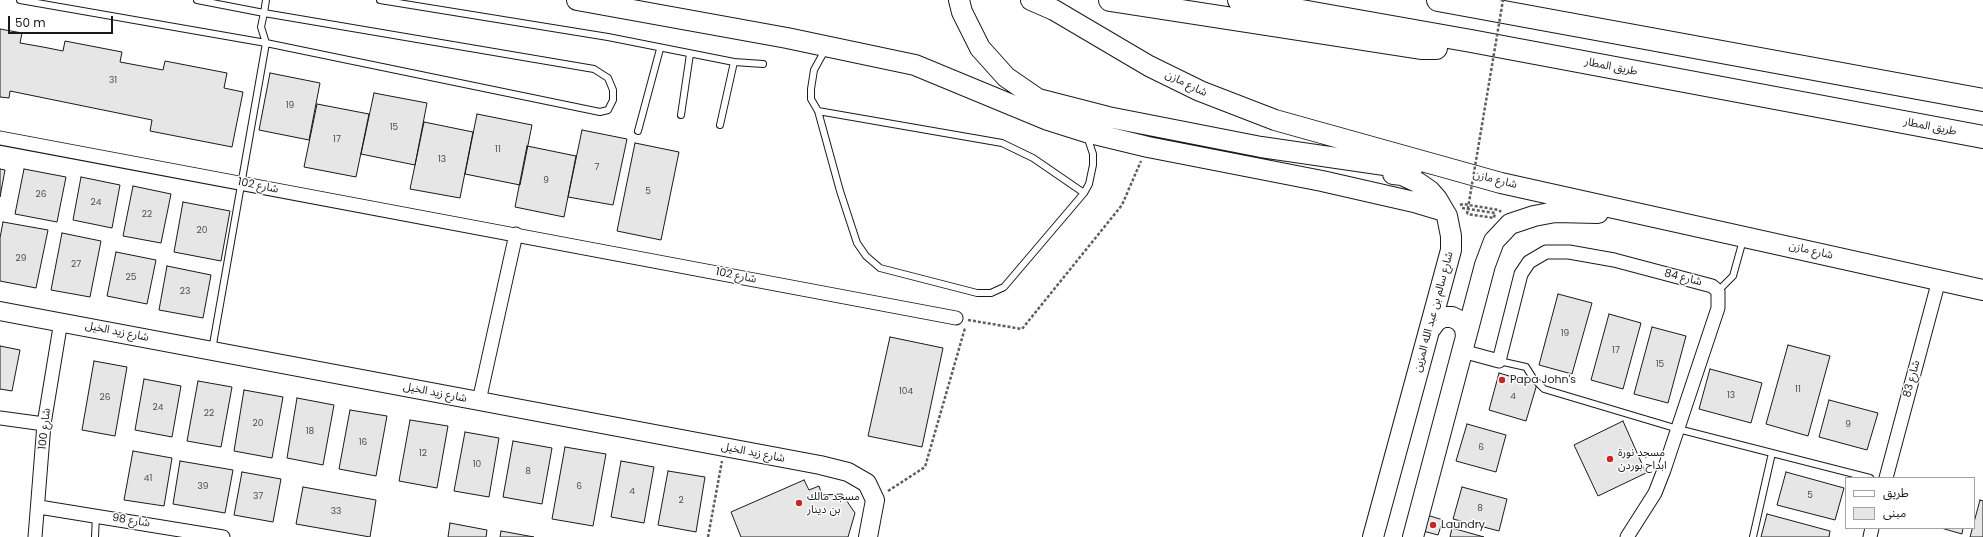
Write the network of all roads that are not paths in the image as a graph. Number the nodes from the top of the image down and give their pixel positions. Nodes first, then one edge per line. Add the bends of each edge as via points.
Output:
1 (20, 0) edge
2 (197, 0) edge
3 (266, 0) edge
4 (380, 0) edge
5 (426, 0) edge
6 (577, 0) edge
7 (959, 0) edge
8 (1031, 0) edge
9 (1110, 0) edge
10 (1239, 0) edge
11 (1438, 0) edge
12 (425, 7) junction
13 (264, 13) junction
14 (1471, 41) junction
15 (266, 44) junction
16 (828, 46) junction
17 (660, 49) junction
18 (690, 54) junction
19 (734, 62) junction
20 (763, 64) dead end
21 (1983, 100) edge
22 (818, 110) junction
23 (681, 115) dead end
24 (720, 125) dead end
25 (638, 131) dead end
26 (1086, 132) junction
27 (1983, 137) edge
28 (0, 138) edge
29 (1261, 147) junction
30 (241, 183) junction
31 (1501, 183) junction
32 (1084, 193) junction
33 (1451, 211) junction
34 (1654, 216) junction
35 (516, 234) junction
36 (1744, 236) junction
37 (1939, 280) junction
38 (1983, 290) edge
39 (1718, 291) junction
40 (0, 311) edge
41 (962, 319) road end
42 (61, 321) junction
43 (1431, 328) junction
44 (1464, 344) junction
45 (212, 350) junction
46 (1499, 361) junction
47 (479, 401) junction
48 (0, 418) edge
49 (44, 424) junction
50 (1678, 429) junction
51 (1772, 453) junction
52 (1866, 477) edge
53 (1886, 477) edge
54 (39, 507) junction
55 (96, 515) junction
56 (35, 537) edge
57 (95, 537) edge
58 (223, 537) edge
59 (868, 537) edge
60 (1373, 537) edge
61 (1414, 537) edge
62 (1627, 537) edge
63 (1753, 537) edge

1 - 15 lane
2 - 13 lane
3 - 13 lane
4 - 12 lane
5 - 12 lane
6 - 16 main road
7 - 29 main road via 962,12 980,48 1006,77 1038,100 1074,110
8 - 31 main road, شارع مازن via 1054,10 1149,66 1200,91 1275,120
9 - 14 highway via 1421,48 1440,48
10 - 14 highway, طريق المطار
11 - 21 highway
12 - 17 lane via 608,37
13 - 15 lane via 261,27
13 - 15 lane via 594,69 608,78 613,90 613,100 608,110 600,112
14 - 27 highway, طريق المطار
15 - 30 lane
16 - 22 lane via 818,62 812,80 811,99
16 - 26 main road via 914,65 1048,120
17 - 18 lane
17 - 25 lane
18 - 19 lane
18 - 23 lane
19 - 20 lane
19 - 24 lane
22 - 32 lane via 1002,142 1033,158
22 - 32 lane via 854,236 866,256 880,268 977,293 991,293 1007,283
26 - 32 lane via 1093,154 1093,165 1089,184
26 - 33 main road via 1148,147 1322,181
28 - 30 street, شارع 102
29 - 31 main road
29 - 33 main road, شارع سالم بن عبد الله المزين via 1402,175 1430,191
30 - 35 street, شارع 102
30 - 45 lane
31 - 34 main road, شارع مازن
33 - 43 main road, شارع سالم بن عبد الله المزين via 1451,250
34 - 36 main road, شارع مازن
34 - 44 main road via 1555,212 1510,224 1494,241 1485,264
35 - 41 street, شارع 102
35 - 47 street
36 - 37 main road, شارع مازن
36 - 39 lane via 1733,276
37 - 38 main road, شارع مازن
37 - 53 street, شارع 83
39 - 46 street, شارع 84 via 1712,286 1614,260 1569,252 1546,252 1529,262 1521,274
39 - 50 street via 1718,308
40 - 42 street, شارع زيد الخيل
42 - 45 street, شارع زيد الخيل
42 - 49 street, شارع 100
43 - 44 main road via 1436,321 1452,317 1460,321 1465,328
43 - 60 main road, شارع سالم بن عبد الله المزين
44 - 46 street
44 - 61 main road
45 - 47 street, شارع زيد الخيل
46 - 50 lane via 1526,367 1544,389
47 - 59 street, شارع زيد الخيل via 848,472 867,483 874,500
48 - 49 street
49 - 54 street, شارع 100
50 - 51 lane
50 - 62 street via 1655,493
51 - 52 lane
51 - 63 lane
54 - 55 street, شارع 98
54 - 56 street, شارع 100
55 - 57 lane
55 - 58 street, شارع 98

